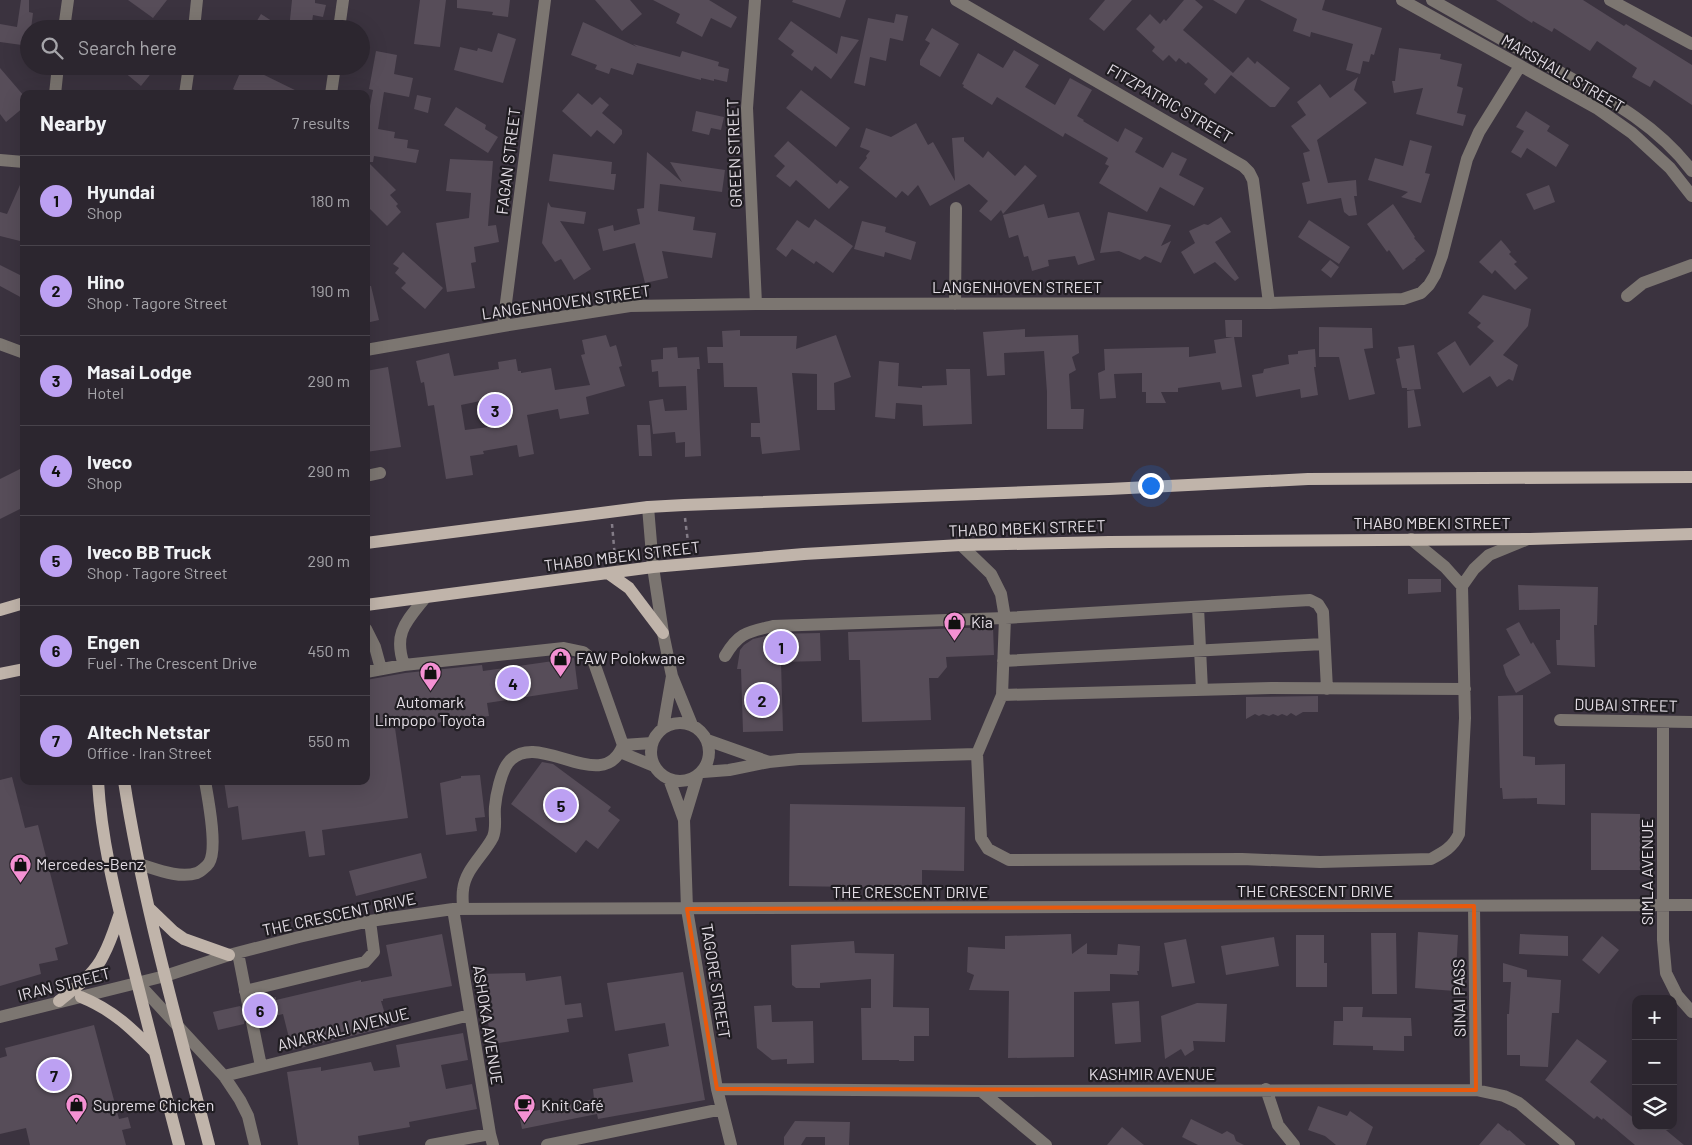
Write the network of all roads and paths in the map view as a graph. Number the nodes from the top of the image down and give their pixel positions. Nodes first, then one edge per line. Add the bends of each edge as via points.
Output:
1 (68, 0) edge
2 (197, 0) edge
3 (343, 0) edge
4 (545, 0) edge
5 (755, 0) edge
6 (956, 0) edge
7 (1402, 0) edge
8 (1432, 0) edge
9 (1610, 0) edge
10 (65, 20) edge
11 (195, 20) edge
12 (340, 20) edge
13 (1692, 44) edge
14 (1520, 66) junction
15 (57, 75) edge
16 (188, 75) edge
17 (334, 75) edge
18 (55, 90) edge
19 (186, 90) edge
20 (332, 90) edge
21 (0, 160) edge
22 (20, 162) edge
23 (1692, 171) edge
24 (1692, 196) edge
25 (956, 208) dead end
26 (1692, 266) edge
27 (1626, 296) dead end
28 (1269, 303) junction
29 (756, 304) junction
30 (955, 304) junction
31 (503, 326) junction
32 (0, 344) edge
33 (370, 349) edge
34 (20, 352) edge
35 (380, 474) dead end
36 (370, 475) edge
37 (1692, 477) edge
38 (684, 505) junction
39 (648, 507) junction
40 (611, 512) junction
41 (1692, 534) edge
42 (1411, 539) junction
43 (1530, 539) junction
44 (370, 542) edge
45 (961, 545) junction
46 (690, 564) junction
47 (653, 567) junction
48 (612, 573) junction
49 (1462, 586) junction
50 (425, 598) junction
51 (20, 604) edge
52 (370, 605) edge
53 (1198, 607) junction
54 (0, 610) edge
55 (1005, 618) junction
56 (663, 633) junction
57 (370, 637) edge
58 (1324, 644) junction
59 (1200, 650) junction
60 (725, 656) dead end
61 (1003, 661) junction
62 (404, 665) junction
63 (381, 669) junction
64 (20, 670) edge
65 (370, 671) edge
66 (3, 673) edge
67 (20, 676) edge
68 (672, 676) junction
69 (1327, 689) junction
70 (1465, 689) junction
71 (1202, 690) junction
72 (1002, 695) junction
73 (1560, 720) dead end
74 (1692, 722) edge
75 (1663, 723) junction
76 (692, 726) junction
77 (663, 728) junction
78 (707, 740) junction
79 (652, 743) junction
80 (622, 749) junction
81 (977, 754) junction
82 (769, 762) junction
83 (654, 766) junction
84 (700, 774) junction
85 (668, 779) junction
86 (98, 785) edge
87 (125, 785) edge
88 (207, 785) edge
89 (684, 820) junction
90 (139, 864) junction
91 (1692, 905) edge
92 (1474, 906) junction
93 (1664, 906) junction
94 (150, 908) junction
95 (458, 909) junction
96 (687, 909) junction
97 (120, 914) junction
98 (370, 921) junction
99 (233, 954) junction
100 (164, 976) junction
101 (137, 982) junction
102 (81, 997) junction
103 (59, 1002) junction
104 (1692, 1012) edge
105 (470, 1015) junction
106 (0, 1017) edge
107 (252, 1022) dead end
108 (178, 1026) junction
109 (155, 1052) junction
110 (261, 1066) junction
111 (224, 1076) junction
112 (717, 1089) junction
113 (1266, 1089) junction
114 (1476, 1090) junction
115 (981, 1091) junction
116 (722, 1109) junction
117 (491, 1140) edge
118 (179, 1145) edge
119 (209, 1145) edge
120 (255, 1145) edge
121 (431, 1145) edge
122 (547, 1145) edge
123 (731, 1145) edge
124 (1046, 1145) edge
125 (1294, 1145) edge
126 (1569, 1145) edge

1 - 10 street
2 - 11 street
3 - 12 street
4 - 31 street, FAGAN STREET
5 - 29 street, GREEN STREET via 746,108
6 - 28 street, FITZPATRIC STREET via 1243,166 1253,180
7 - 14 street, MARSHALL STREET
8 - 23 street, MARSHALL STREET via 1631,114 1661,136
9 - 13 street
14 - 24 street, MARSHALL STREET via 1598,109 1632,132 1670,168
14 - 28 street, LANGENHOVEN STREET via 1473,144 1442,256 1435,275 1421,292 1403,299
15 - 18 street
16 - 19 street
17 - 20 street
21 - 22 street
25 - 30 street
26 - 27 street via 1643,283
28 - 30 street, LANGENHOVEN STREET
29 - 30 street, LANGENHOVEN STREET
29 - 31 street, LANGENHOVEN STREET via 630,306
31 - 33 street, LANGENHOVEN STREET
32 - 34 street
35 - 36 street
37 - 38 main road via 1308,479
38 - 39 main road
38 - 46 path
39 - 40 main road
39 - 47 street
40 - 44 main road
40 - 48 path
41 - 43 main road, THABO MBEKI STREET
42 - 43 main road, THABO MBEKI STREET
42 - 45 main road, THABO MBEKI STREET
42 - 49 street via 1446,567
43 - 49 street via 1489,554
45 - 46 main road, THABO MBEKI STREET
45 - 55 street via 990,574 1001,594
46 - 47 main road, THABO MBEKI STREET
47 - 48 main road, THABO MBEKI STREET
47 - 56 street
48 - 50 main road, THABO MBEKI STREET
48 - 56 main road via 629,588
49 - 70 street
50 - 52 main road, THABO MBEKI STREET
50 - 62 street via 404,623 400,634 400,654
51 - 54 main road
53 - 55 street
53 - 58 street via 1310,600 1323,612
53 - 59 street
55 - 60 street via 773,626 737,638
55 - 61 street
56 - 68 street
57 - 63 street
58 - 59 street
58 - 69 street
59 - 61 street
59 - 71 street
61 - 72 street
62 - 63 street
62 - 80 street via 564,648 583,652 593,660
63 - 65 street
64 - 66 main road
66 - 67 main road
68 - 76 street
68 - 77 street
69 - 70 street
69 - 71 street
70 - 81 street via 1459,834 1450,848 1431,859 1320,862 1009,860 988,849 981,838
71 - 72 street
72 - 81 street
73 - 75 street, DUBAI STREET
74 - 75 street, DUBAI STREET
75 - 93 street, SIMLA AVENUE
76 - 77 street via 677,723
76 - 78 street
77 - 79 street
78 - 82 street
78 - 84 street, TAGORE STREET via 710,756
79 - 80 street
79 - 83 street
80 - 83 street
80 - 95 street, ASHOKA AVENUE via 614,760 588,766 534,750 518,754 508,762 495,806 493,836 466,879
81 - 82 street
82 - 84 street
83 - 85 street, TAGORE STREET
84 - 85 street via 683,782
84 - 89 street, TAGORE STREET
85 - 89 street, TAGORE STREET
86 - 97 main road via 102,826
87 - 90 main road
88 - 90 street via 212,850 209,863 197,873 183,874
89 - 96 street, TAGORE STREET
90 - 94 main road
91 - 93 street, THE CRESCENT DRIVE
92 - 93 street, THE CRESCENT DRIVE
92 - 96 street, THE CRESCENT DRIVE
92 - 114 street, SINAI PASS
93 - 104 street, SIMLA AVENUE via 1666,973 1677,995
94 - 99 main road via 184,939
94 - 100 main road
95 - 96 street, THE CRESCENT DRIVE
95 - 98 street, THE CRESCENT DRIVE
95 - 105 street, ASHOKA AVENUE
96 - 112 street, TAGORE STREET
97 - 101 main road
97 - 103 main road via 96,968
98 - 99 street, THE CRESCENT DRIVE
98 - 99 street via 374,952 365,962 247,998
99 - 100 street, THE CRESCENT DRIVE
100 - 101 street, THE CRESCENT DRIVE
100 - 108 main road
101 - 102 street, IRAN STREET
101 - 108 street
101 - 109 main road
102 - 103 street, IRAN STREET
102 - 109 main road via 101,1005 125,1022
103 - 106 street, IRAN STREET
105 - 110 street, ANARKALI AVENUE
105 - 117 street, ASHOKA AVENUE
107 - 110 street
108 - 111 street
108 - 119 main road
109 - 118 main road
110 - 111 street, ANARKALI AVENUE
111 - 120 street via 244,1108
112 - 115 street, KASHMIR AVENUE
112 - 116 street, TAGORE STREET
113 - 114 street, KASHMIR AVENUE
113 - 115 street, KASHMIR AVENUE
113 - 125 street via 1278,1125
114 - 126 street, KASHMIR AVENUE via 1519,1103
115 - 124 street
116 - 122 street
116 - 123 street, TAGORE STREET
117 - 121 street

